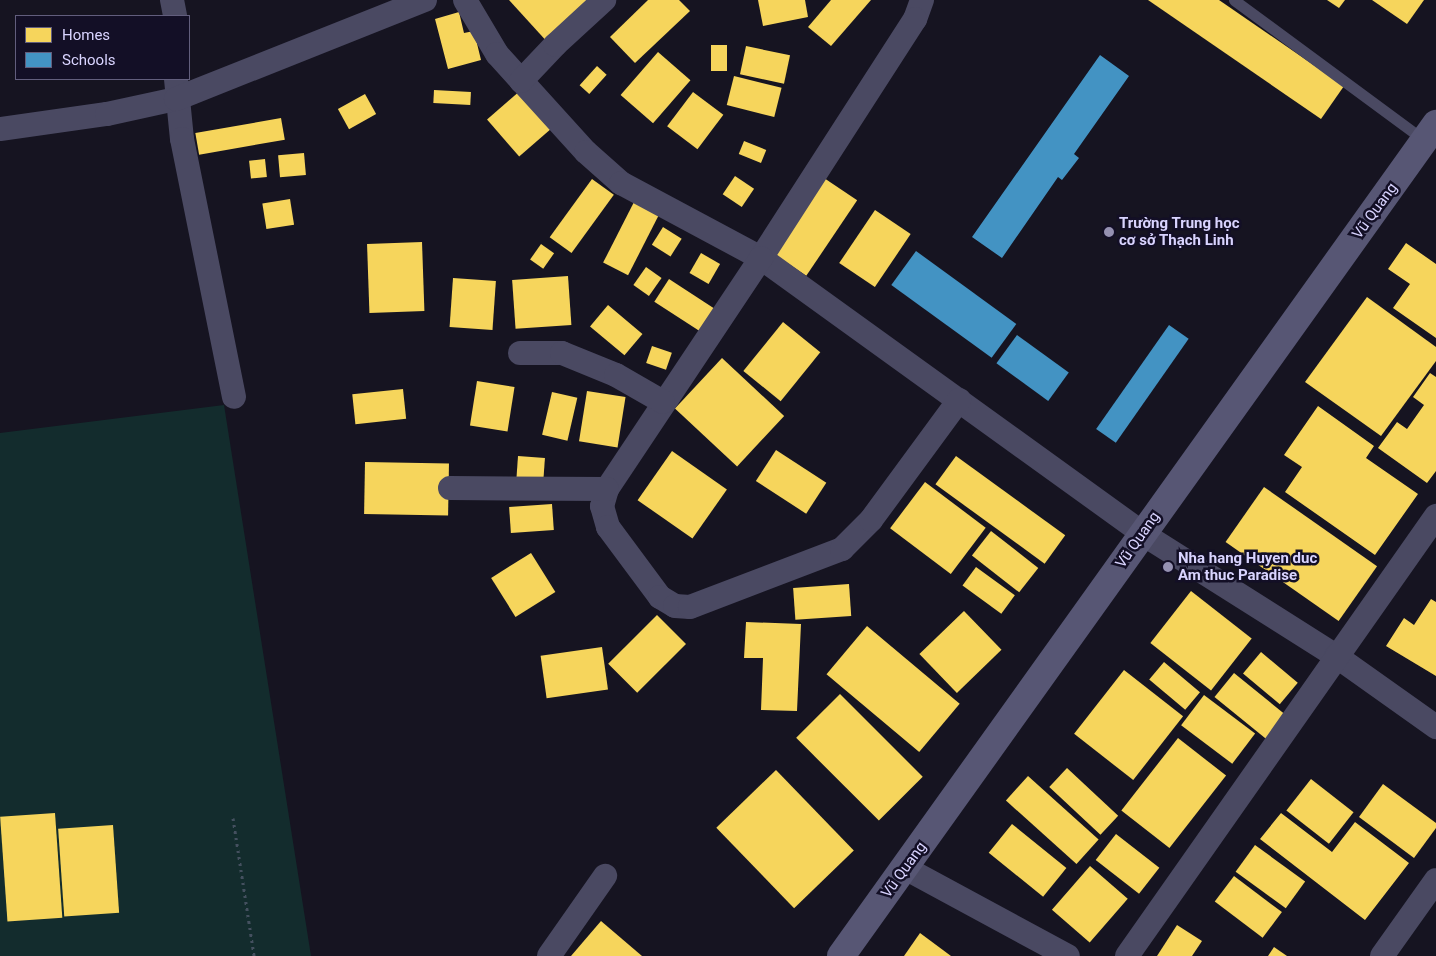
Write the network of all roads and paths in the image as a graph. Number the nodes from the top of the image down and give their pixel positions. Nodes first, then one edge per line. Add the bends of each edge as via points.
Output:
1 (172, 0) edge
2 (425, 0) edge
3 (464, 0) edge
4 (604, 0) edge
5 (922, 0) edge
6 (1234, 0) edge
7 (175, 15) edge
8 (521, 81) junction
9 (176, 89) edge
10 (0, 129) edge
11 (1431, 132) edge
12 (762, 258) junction
13 (520, 353) dead end
14 (234, 397) dead end
15 (959, 400) junction
16 (663, 402) junction
17 (450, 488) dead end
18 (606, 489) junction
19 (1436, 516) edge
20 (1142, 534) junction
21 (1336, 656) junction
22 (1436, 727) edge
23 (234, 818) dead end
24 (906, 868) junction
25 (605, 876) dead end
26 (1436, 880) edge
27 (254, 956) edge
28 (549, 956) edge
29 (841, 956) edge
30 (1068, 956) edge
31 (1127, 956) edge
32 (1382, 956) edge

1 - 7 street
2 - 9 street
3 - 8 street via 497,54
4 - 8 street via 555,44
5 - 12 street via 915,19
6 - 11 lane
8 - 12 street via 586,152 621,183
9 - 10 street via 107,114
9 - 14 street
11 - 20 main road, Vũ Quang
12 - 15 street
12 - 16 street
13 - 16 street via 562,353 616,375
15 - 18 street via 871,520 842,549 690,607 675,606 660,597 608,527 602,506
15 - 20 street
16 - 18 street
17 - 18 street
19 - 21 street
20 - 21 street
20 - 24 main road, Vũ Quang
21 - 22 street
21 - 31 street
23 - 27 path
24 - 29 main road, Vũ Quang
24 - 30 street
25 - 28 street
26 - 32 street

